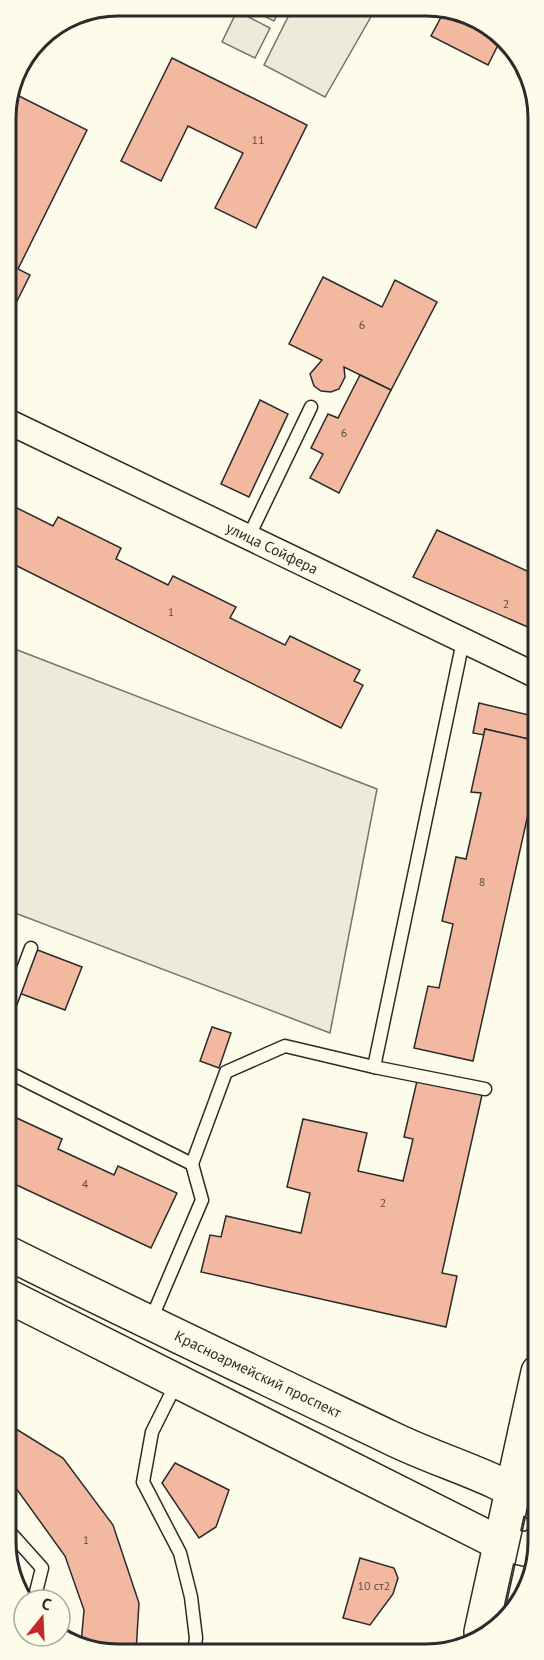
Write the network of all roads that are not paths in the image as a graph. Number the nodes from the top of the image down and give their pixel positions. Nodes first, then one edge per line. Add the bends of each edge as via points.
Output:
1 (311, 407) dead end
2 (17, 426) edge
3 (248, 538) junction
4 (463, 641) junction
5 (528, 672) edge
6 (31, 948) dead end
7 (16, 989) edge
8 (374, 1067) junction
9 (16, 1076) edge
10 (485, 1089) dead end
11 (192, 1164) junction
12 (16, 1256) edge
13 (16, 1300) edge
14 (149, 1323) junction
15 (177, 1381) junction
16 (527, 1470) edge
17 (524, 1497) edge
18 (16, 1539) edge
19 (499, 1543) junction
20 (527, 1550) edge
21 (37, 1588) edge
22 (482, 1626) edge
23 (195, 1644) edge

1 - 3 lane
2 - 3 street, улица Сойфера
3 - 4 street, улица Сойфера
4 - 5 street, улица Сойфера
4 - 8 lane
6 - 7 lane
8 - 10 lane
8 - 11 lane via 285,1046 226,1072
9 - 11 lane
11 - 14 lane via 202,1200
12 - 14 main road, Красноармейский проспект
13 - 15 main road
14 - 17 main road, Красноармейский проспект via 414,1450
15 - 19 main road
15 - 23 lane via 152,1432 142,1482 180,1553
16 - 17 main road
17 - 19 main road
18 - 21 lane via 42,1568
19 - 20 main road
19 - 22 main road

